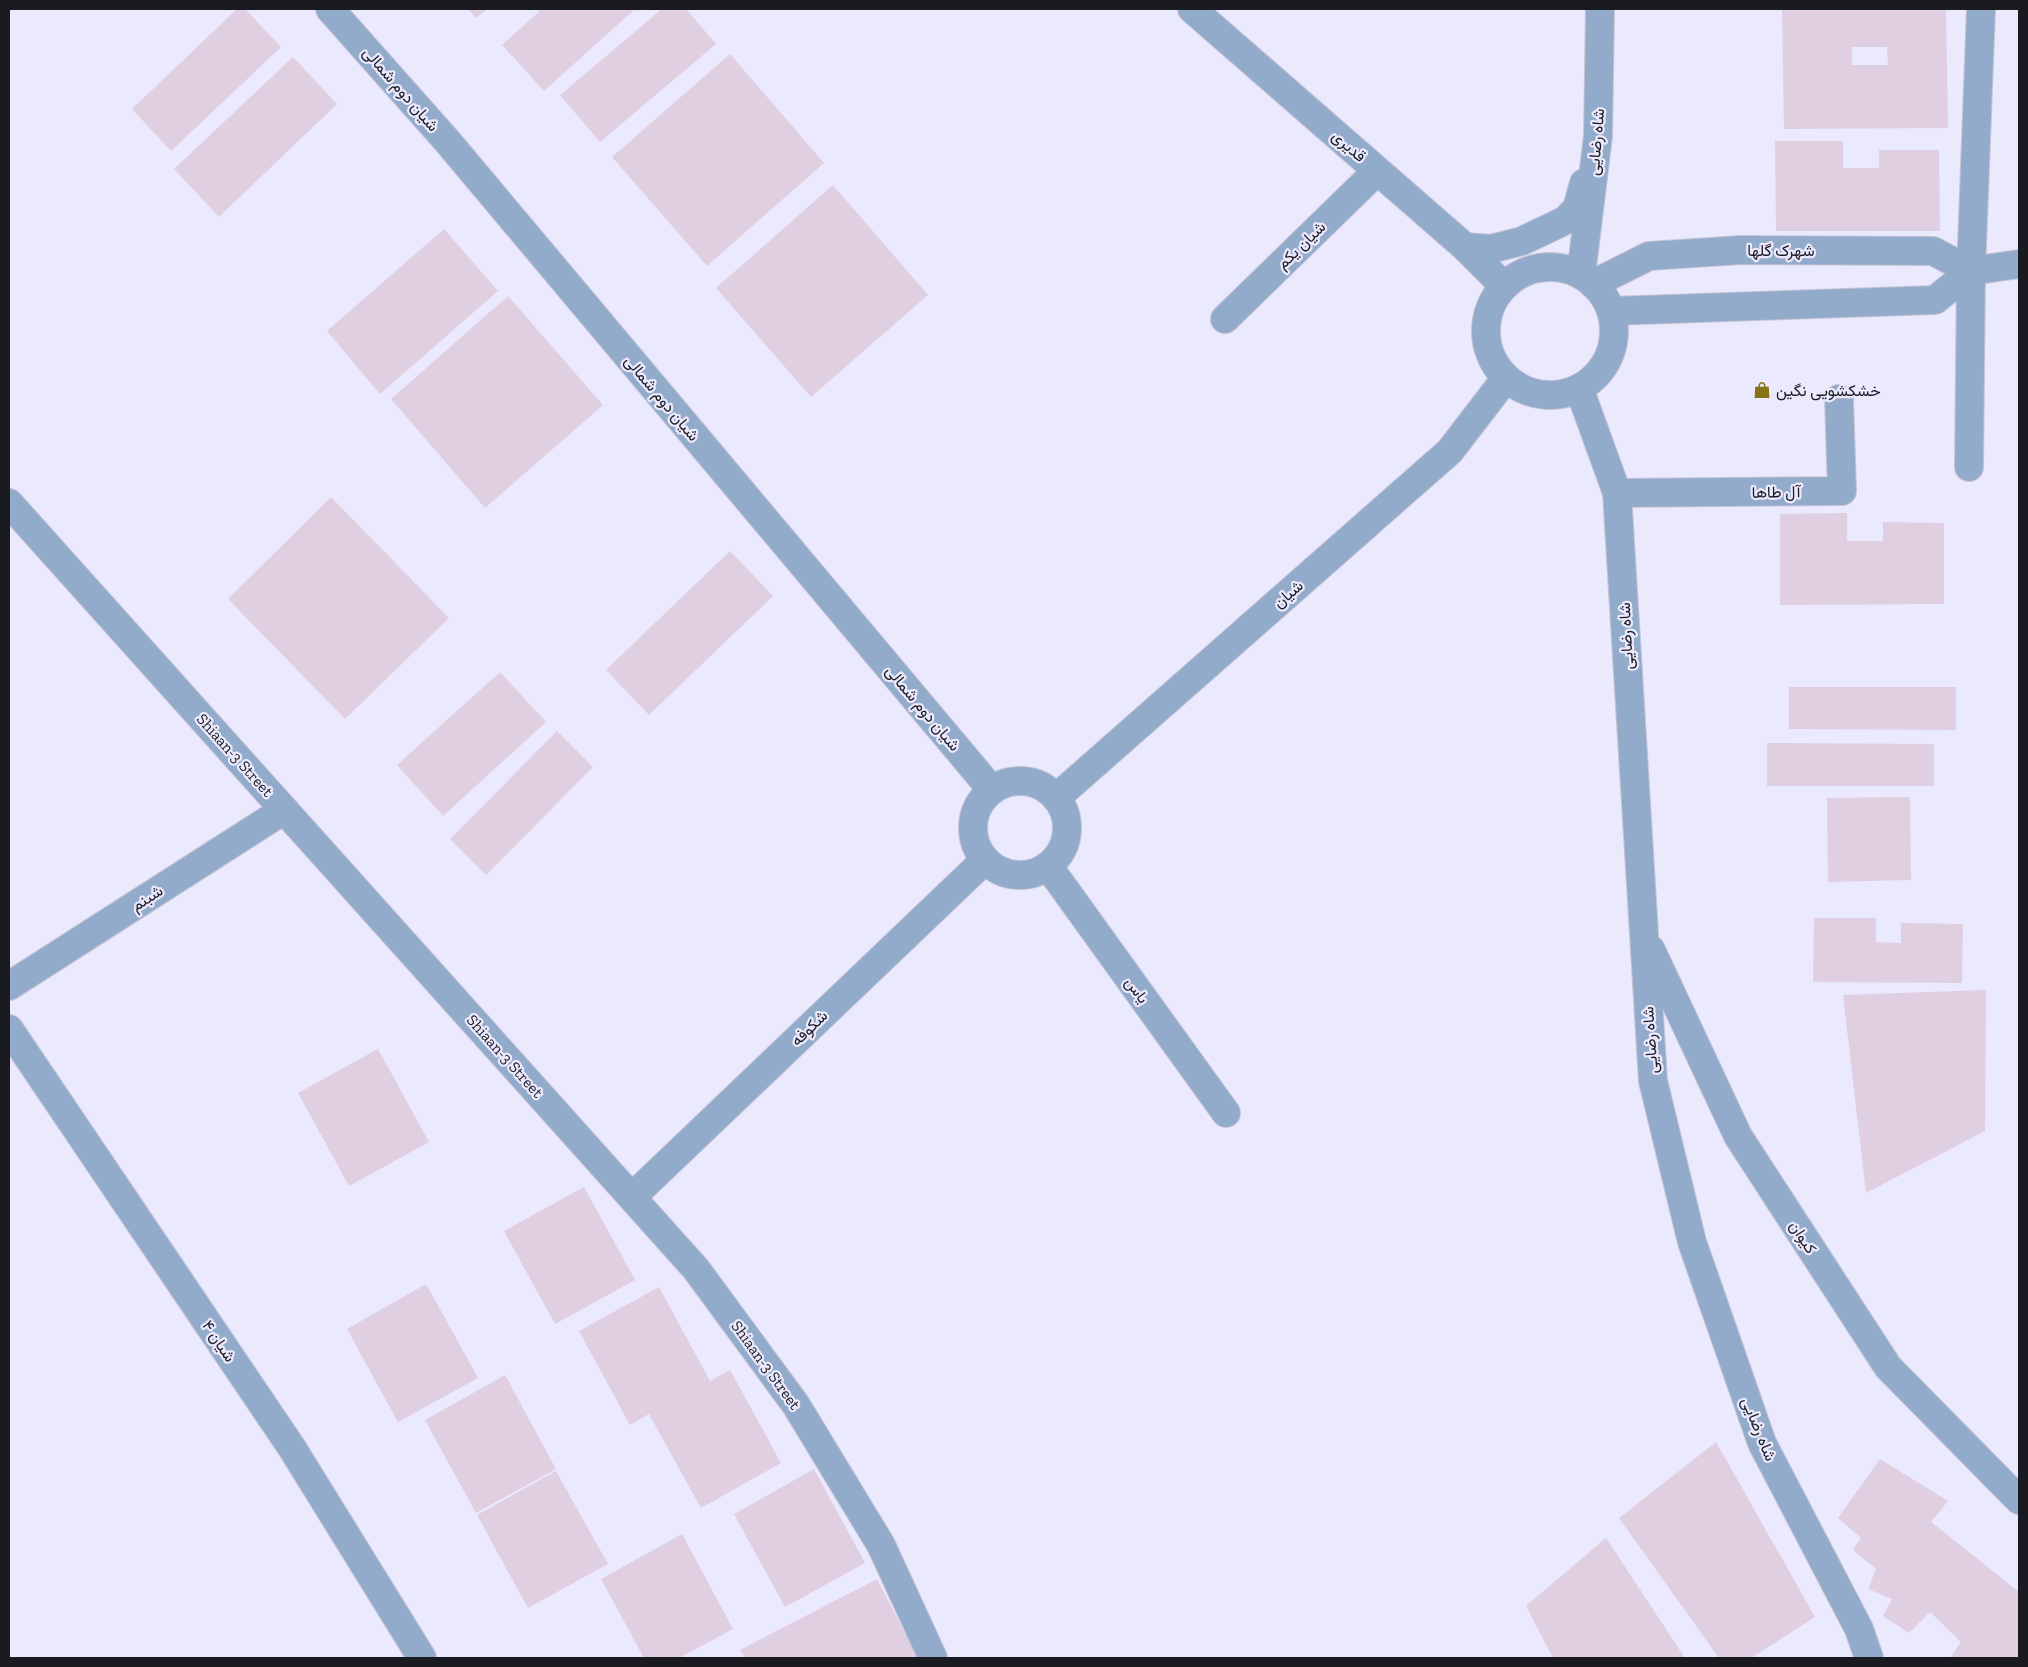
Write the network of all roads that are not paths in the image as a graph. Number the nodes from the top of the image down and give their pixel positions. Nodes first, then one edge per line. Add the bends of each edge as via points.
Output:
1 (330, 9) edge
2 (1192, 9) edge
3 (1600, 9) edge
4 (1981, 9) edge
5 (1598, 136) junction
6 (1377, 171) junction
7 (1465, 247) junction
8 (2019, 264) edge
9 (1971, 271) junction
10 (1587, 279) junction
11 (1504, 286) junction
12 (1610, 311) junction
13 (1225, 319) dead end
14 (1506, 378) junction
15 (1579, 388) junction
16 (1839, 399) dead end
17 (1969, 467) dead end
18 (1617, 493) junction
19 (9, 504) edge
20 (992, 790) junction
21 (1056, 798) junction
22 (284, 810) junction
23 (985, 860) junction
24 (1048, 866) junction
25 (1644, 935) junction
26 (9, 986) edge
27 (9, 1029) edge
28 (1226, 1113) dead end
29 (632, 1197) junction
30 (2019, 1500) edge
31 (422, 1658) edge
32 (933, 1658) edge
33 (1869, 1658) edge

1 - 20 street, شیان دوم شمالی via 454,150
2 - 6 street, قدیری
3 - 5 street, شاه رضایی
4 - 9 street
5 - 7 street via 1577,208 1566,220 1522,241 1491,249
5 - 10 street, شاه رضایی
6 - 7 street, قدیری
6 - 13 street, شیان یکم
7 - 11 street, قدیری
8 - 9 street
9 - 10 street, شهرک گلها via 1933,251 1741,250 1649,256
9 - 12 street via 1935,300
9 - 17 street
10 - 11 street via 1560,268 1540,268 1520,274
10 - 12 street via 1604,296
11 - 14 street via 1492,303 1486,323 1487,343 1494,362
12 - 15 street via 1614,327 1606,361 1595,377
14 - 15 street via 1522,389 1541,395
14 - 21 street, شیان via 1450,451
15 - 18 street, شاه رضایی
16 - 18 street, آل طاها via 1842,491
18 - 25 street, شاه رضایی
19 - 22 street, Shiaan-3 Street
20 - 21 street via 1018,781 1032,782
20 - 23 street via 980,802 972,831 976,847
21 - 24 street via 1063,811 1065,834 1058,855
22 - 26 street, شبنم
22 - 29 street, Shiaan-3 Street
23 - 24 street via 1008,874 1022,875
23 - 29 street, شکوفه
24 - 28 street, یاس
25 - 30 street, کیوان via 1738,1136 1888,1367
25 - 33 street, شاه رضایی via 1653,1081 1692,1242 1762,1443 1859,1629
27 - 31 street, شیان ۴ via 292,1448
29 - 32 street, Shiaan-3 Street via 696,1269 796,1405 881,1545

